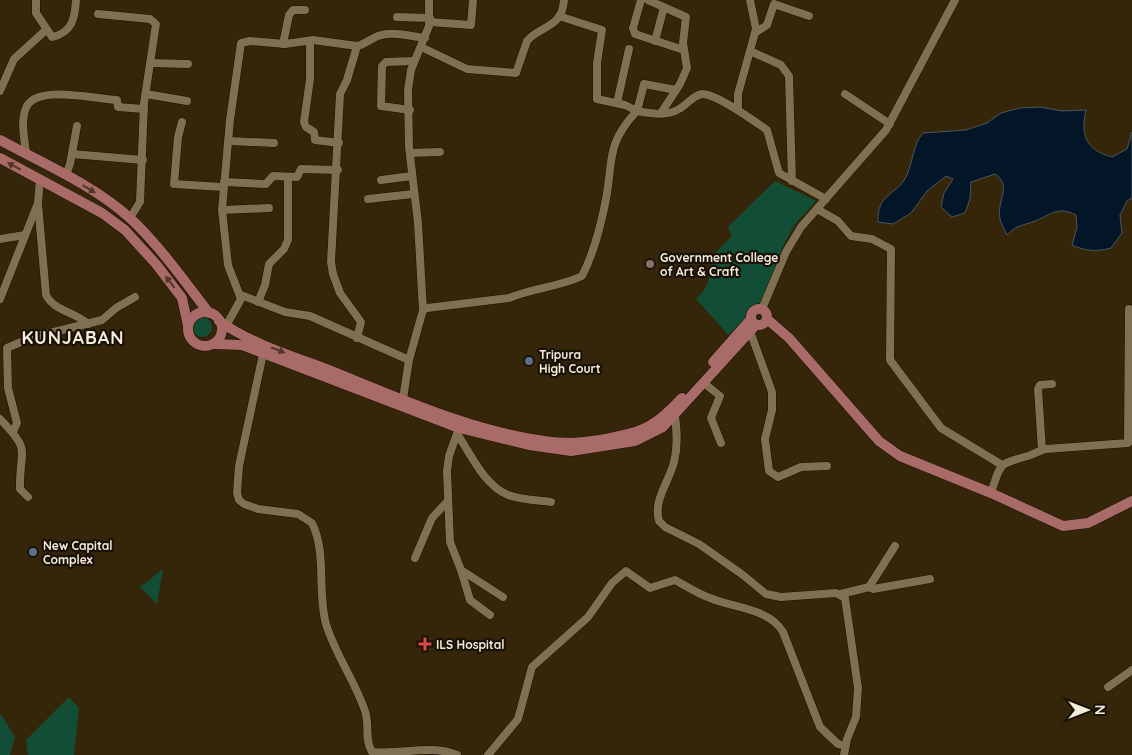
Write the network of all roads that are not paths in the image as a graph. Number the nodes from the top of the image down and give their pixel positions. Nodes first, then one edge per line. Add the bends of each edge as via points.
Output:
1 (36, 0) edge
2 (76, 0) edge
3 (429, 0) edge
4 (473, 0) edge
5 (564, 0) edge
6 (641, 0) edge
7 (648, 0) edge
8 (750, 0) edge
9 (955, 0) edge
10 (664, 7) junction
11 (305, 10) dead end
12 (98, 14) dead end
13 (559, 16) junction
14 (809, 16) dead end
15 (397, 17) dead end
16 (430, 20) junction
17 (46, 30) junction
18 (755, 33) junction
19 (425, 38) junction
20 (310, 41) junction
21 (654, 41) junction
22 (283, 44) junction
23 (357, 46) junction
24 (421, 47) junction
25 (630, 49) dead end
26 (684, 50) junction
27 (750, 51) junction
28 (414, 61) junction
29 (152, 63) junction
30 (188, 64) dead end
31 (676, 90) junction
32 (0, 91) edge
33 (146, 94) junction
34 (845, 94) dead end
35 (187, 101) dead end
36 (617, 103) junction
37 (144, 109) junction
38 (410, 110) junction
39 (738, 110) junction
40 (637, 112) junction
41 (661, 113) junction
42 (182, 122) dead end
43 (890, 124) junction
44 (77, 126) dead end
45 (0, 140) edge
46 (229, 141) junction
47 (274, 142) dead end
48 (339, 143) junction
49 (440, 152) dead end
50 (410, 153) junction
51 (26, 154) junction
52 (72, 154) junction
53 (0, 158) edge
54 (143, 160) junction
55 (338, 170) junction
56 (66, 175) junction
57 (412, 176) junction
58 (288, 177) junction
59 (40, 179) junction
60 (381, 180) dead end
61 (792, 181) junction
62 (224, 184) junction
63 (413, 194) junction
64 (826, 199) junction
65 (368, 200) dead end
66 (38, 203) junction
67 (268, 208) dead end
68 (817, 209) junction
69 (222, 210) junction
70 (130, 218) junction
71 (25, 235) junction
72 (0, 240) edge
73 (241, 295) junction
74 (1, 296) edge
75 (135, 297) dead end
76 (258, 302) junction
77 (762, 309) junction
78 (1129, 309) dead end
79 (423, 310) junction
80 (209, 313) junction
81 (767, 319) junction
82 (223, 323) junction
83 (88, 324) junction
84 (752, 325) junction
85 (188, 326) junction
86 (357, 338) junction
87 (213, 344) junction
88 (262, 354) junction
89 (1131, 357) edge
90 (409, 360) junction
91 (704, 383) junction
92 (1052, 384) dead end
93 (403, 399) junction
94 (675, 416) junction
95 (0, 419) edge
96 (13, 432) junction
97 (458, 432) junction
98 (720, 443) dead end
99 (1042, 450) junction
100 (1002, 465) junction
101 (827, 466) dead end
102 (991, 493) junction
103 (28, 497) dead end
104 (1132, 501) edge
105 (447, 502) junction
106 (551, 502) dead end
107 (895, 546) dead end
108 (415, 558) dead end
109 (461, 570) junction
110 (930, 579) dead end
111 (869, 587) junction
112 (841, 594) junction
113 (503, 597) dead end
114 (490, 615) dead end
115 (1132, 670) edge
116 (1108, 687) dead end
117 (845, 746) junction
118 (369, 748) junction
119 (363, 755) edge
120 (457, 755) edge
121 (488, 755) edge
122 (844, 755) edge

1 - 17 street via 36,13
2 - 17 street via 71,27 55,37
3 - 16 street
4 - 16 street via 471,25
5 - 13 street
6 - 21 street via 633,31
7 - 10 street
8 - 18 street
9 - 43 street
10 - 21 street
10 - 26 street via 686,17
11 - 22 street via 293,10 289,15
12 - 29 street via 155,21
13 - 24 street via 548,28 527,41 516,73 467,70
13 - 36 street via 602,30 596,96 599,100
14 - 18 street via 774,4 767,25
15 - 16 street
16 - 19 street
17 - 32 street via 14,59
18 - 27 street
19 - 23 street via 393,34
19 - 24 street
20 - 22 street
20 - 23 street
20 - 48 street via 310,79 304,122 314,132 315,140
21 - 26 street
22 - 46 street via 241,43
23 - 48 street via 340,94
24 - 28 street
25 - 36 street
26 - 31 street via 687,68
27 - 39 street via 738,94
27 - 61 street via 781,66 791,82
28 - 38 street via 408,90
28 - 38 street via 386,62 382,66 381,106
29 - 30 street
29 - 33 street
31 - 40 street via 644,84
31 - 41 street
33 - 35 street
33 - 37 street
34 - 43 street
36 - 40 street
37 - 51 street via 118,107 117,100 59,95 35,98 25,110
37 - 54 street
38 - 50 street
39 - 41 street via 700,94 680,109
39 - 61 street via 767,130 779,174
40 - 41 street
40 - 79 street via 624,126 612,152 606,199 594,249 582,276 568,283 509,298
42 - 62 street via 174,184
43 - 64 street via 876,145
44 - 52 street
45 - 51 main road
46 - 47 street
46 - 62 street
48 - 55 street
49 - 50 street
50 - 57 street
51 - 56 main road
52 - 54 street
52 - 56 street
59 -> 53 main road
54 - 70 street via 140,202
55 - 58 street via 301,169 297,177
55 - 86 street via 331,262 340,293 361,322
56 -> 70 main road
57 - 60 street
57 - 63 street
58 - 62 street via 273,176 266,184
58 - 76 street via 288,240 269,264
59 - 66 street
85 -> 59 main road via 182,298 125,230 102,213
61 - 64 street
62 - 69 street
63 - 65 street
63 - 79 street
64 - 68 street
66 - 71 street
66 - 83 street via 46,295 54,305 77,314
67 - 69 street
68 - 77 street via 793,240
68 - 100 street via 838,221 851,236 872,239 891,249 890,360 941,428
69 - 73 street via 228,265
70 - 80 main road
71 - 72 street
71 - 74 street
73 - 76 street
73 - 82 street via 241,300
75 - 83 street via 102,320
76 - 86 street via 310,316
77 - 81 main road
77 - 84 main road via 754,309
78 - 89 street
79 - 90 street
80 - 82 main road
80 - 85 main road via 193,317
81 - 84 main road via 761,325
81 - 102 main road via 789,338 879,441 900,456
82 - 87 main road
82 -> 93 main road via 244,337
83 - 96 street via 30,338 7,348 8,388 17,423
84 - 91 main road
84 - 93 main road via 665,416 645,429 624,435 570,443 545,440 463,422
84 - 101 street via 772,392 772,410 765,439 769,470 778,476 801,467
85 - 87 main road via 193,342 203,346
86 - 90 street
87 - 88 main road via 242,345
88 - 97 main road
88 - 118 street via 239,466 237,493 244,504 298,514 312,523 318,540 326,625 365,709
89 - 99 street via 1128,443
90 - 93 street
91 - 94 main road
91 - 98 street via 720,396 711,418
92 - 99 street via 1043,384 1038,389
94 - 97 main road via 635,441 571,451
94 - 112 street via 677,446 674,464 658,506 659,521 699,544 766,594 781,597
95 - 96 street
96 - 103 street via 23,452 20,489
97 - 105 street via 449,456
97 - 106 street via 482,471 499,490 515,497
99 - 100 street
100 - 102 street
102 - 104 main road via 1063,526 1088,523
105 - 108 street via 432,518
105 - 109 street via 450,542
107 - 111 street
109 - 113 street
109 - 114 street via 470,600
110 - 111 street via 873,589
111 - 112 street
112 - 117 street via 847,603 858,688 856,717
115 - 116 street
117 - 121 street via 838,744 820,727 783,632 775,622 753,611 710,598 675,580 650,588 626,571 612,583 588,617 532,667 518,720
117 - 122 street
118 - 119 street
118 - 120 street via 382,754 436,752

